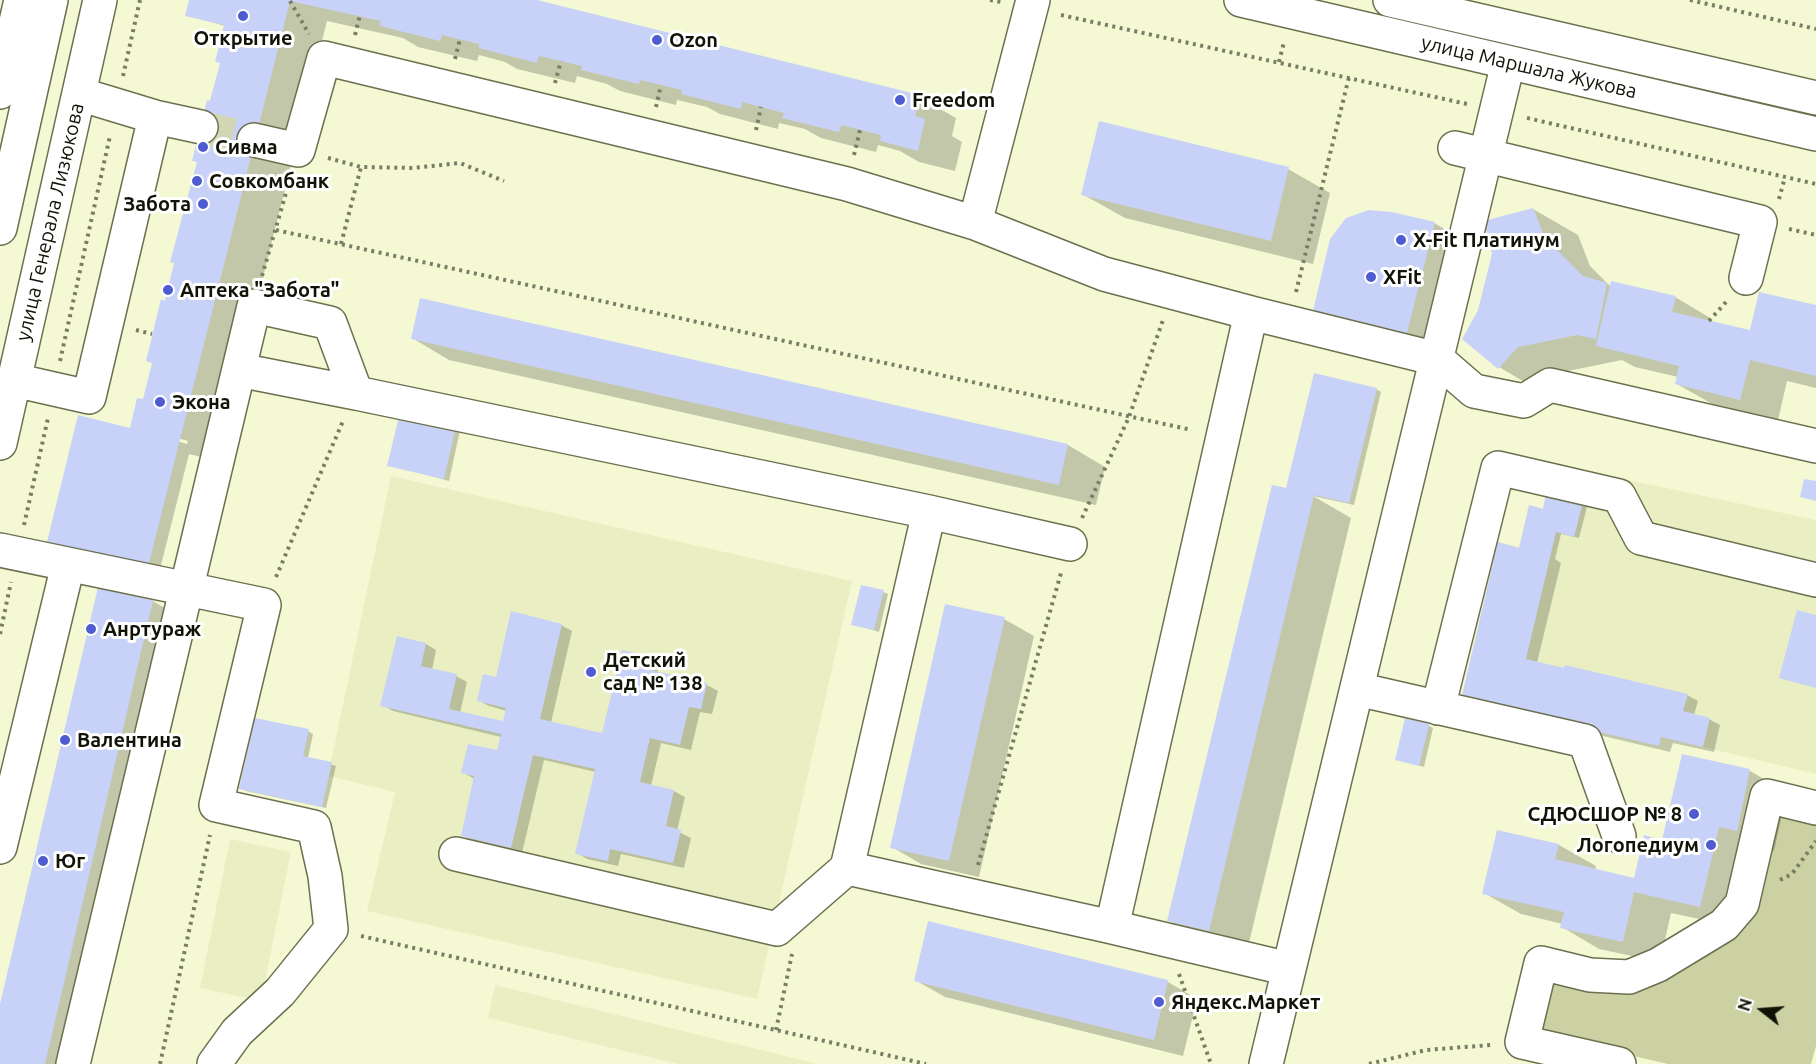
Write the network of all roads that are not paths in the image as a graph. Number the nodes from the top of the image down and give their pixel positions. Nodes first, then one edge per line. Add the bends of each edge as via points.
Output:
1 (21, 0) edge
2 (51, 0) edge
3 (100, 0) edge
4 (1241, 0) edge
5 (1390, 0) edge
6 (1031, 4) edge
7 (1508, 63) junction
8 (0, 92) edge
9 (80, 94) junction
10 (1816, 98) edge
11 (155, 117) junction
12 (201, 127) tunnel mouth
13 (1816, 134) edge
14 (255, 140) tunnel mouth
15 (1471, 151) junction
16 (975, 223) junction
17 (0, 228) edge
18 (1746, 278) dead end
19 (1251, 313) junction
20 (1437, 359) junction
21 (239, 370) junction
22 (14, 380) junction
23 (356, 393) junction
24 (0, 443) edge
25 (1816, 446) edge
26 (929, 512) junction
27 (1070, 544) road end
28 (9, 552) edge
29 (68, 565) junction
30 (1816, 580) edge
31 (185, 590) junction
32 (1357, 689) junction
33 (1438, 708) junction
34 (1816, 808) edge
35 (1619, 836) dead end
36 (0, 848) edge
37 (456, 854) dead end
38 (848, 868) junction
39 (1112, 927) junction
40 (1289, 969) junction
41 (73, 1064) edge
42 (214, 1064) edge
43 (1266, 1064) edge
44 (1619, 1064) edge

1 - 8 street
2 - 17 street
3 - 9 street, улица Генерала Лизюкова
4 - 7 street, улица Маршала Жукова
5 - 10 street, улица Маршала Жукова
6 - 16 street
7 - 13 street, улица Маршала Жукова
7 - 15 street via 1496,111
9 - 11 street
9 - 22 street, улица Генерала Лизюкова
11 - 12 street
11 - 22 street via 89,397
14 - 16 street via 298,150 324,58 847,184
15 - 18 street via 1760,222
15 - 20 street
16 - 19 street via 1104,274
19 - 20 street
19 - 39 street
20 - 25 street via 1474,391 1524,401 1550,385
20 - 32 street
21 - 23 street
21 - 23 street via 254,306 330,323
21 - 31 street
22 - 24 street, улица Генерала Лизюкова
23 - 26 street
26 - 27 street
26 - 38 street
28 - 29 street
29 - 31 street
29 - 36 street
30 - 33 street via 1641,538 1619,496 1498,468
31 - 41 street
31 - 42 street via 264,605 216,805 314,828 332,929 280,992 237,1032
32 - 33 street
32 - 40 street
33 - 35 street via 1585,741
34 - 44 street via 1767,796 1742,904 1724,925 1658,965 1629,977 1590,975 1541,963 1522,1042
37 - 38 street via 777,929
38 - 39 street
39 - 40 street
40 - 43 street

